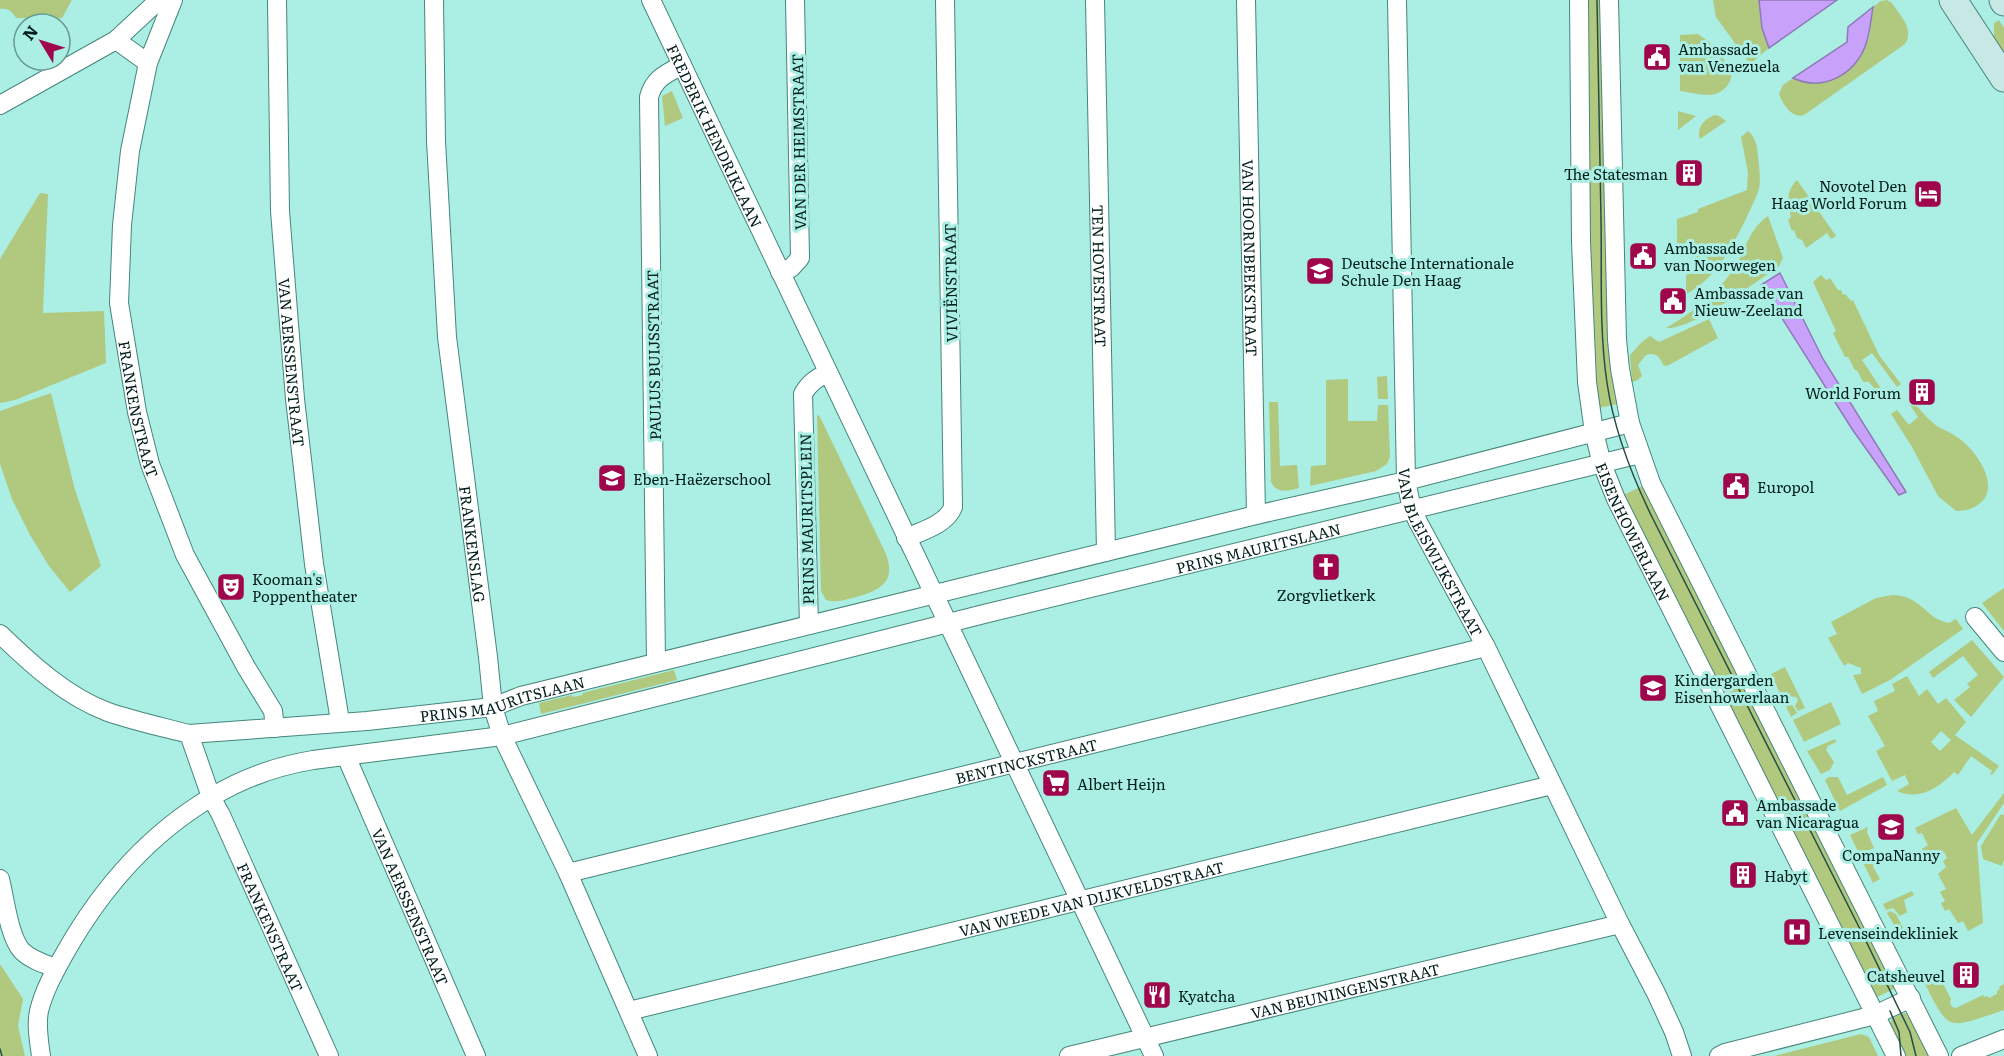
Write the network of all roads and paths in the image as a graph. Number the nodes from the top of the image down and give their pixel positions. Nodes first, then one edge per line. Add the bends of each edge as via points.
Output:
1 (159, 0) edge
2 (173, 0) edge
3 (277, 0) edge
4 (434, 0) edge
5 (651, 0) edge
6 (795, 0) edge
7 (945, 0) edge
8 (1095, 0) edge
9 (1246, 0) edge
10 (1397, 0) edge
11 (1579, 0) edge
12 (1609, 0) edge
13 (1953, 0) edge
14 (117, 40) junction
15 (148, 63) junction
16 (682, 65) junction
17 (2004, 78) edge
18 (0, 105) edge
19 (780, 272) junction
20 (827, 373) junction
21 (1630, 423) junction
22 (1594, 432) junction
23 (1640, 454) junction
24 (1602, 464) junction
25 (1406, 480) junction
26 (1412, 509) junction
27 (1256, 515) junction
28 (906, 538) junction
29 (1106, 552) junction
30 (935, 594) junction
31 (1975, 617) dead end
32 (949, 623) junction
33 (809, 625) junction
34 (0, 634) edge
35 (1486, 647) junction
36 (2004, 652) edge
37 (656, 662) junction
38 (492, 706) junction
39 (340, 722) junction
40 (275, 728) junction
41 (189, 734) junction
42 (502, 736) junction
43 (345, 756) junction
44 (1014, 762) junction
45 (1552, 785) junction
46 (211, 797) junction
47 (568, 873) junction
48 (0, 879) edge
49 (1080, 900) junction
50 (1620, 924) junction
51 (56, 968) junction
52 (1911, 998) junction
53 (629, 1011) junction
54 (1875, 1015) junction
55 (1145, 1037) junction
56 (2004, 1039) edge
57 (41, 1056) edge
58 (329, 1056) edge
59 (476, 1056) edge
60 (648, 1056) edge
61 (1069, 1056) edge
62 (1154, 1056) edge
63 (1682, 1056) edge
64 (1719, 1056) edge
65 (1896, 1056) edge
66 (1939, 1056) edge
67 (1961, 1056) edge

1 - 14 street
2 - 15 street, FRANKENSTRAAT
3 - 39 street, VAN AERSSENSTRAAT via 280,211 295,399 314,564
4 - 38 street, FRANKENSLAG via 436,141 447,337
5 - 16 street, FREDERIK HENDRIKLAAN
6 - 19 street, VAN DER HEIMSTRAAT via 800,258 791,268
7 - 28 street, VIVIËNSTRAAT via 953,507 951,515
8 - 29 street, TEN HOVESTRAAT
9 - 27 street, VAN HOORNBEEKSTRAAT
10 - 25 street, VAN BLEISWIJKSTRAAT
11 - 22 street, EISENHOWERLAAN via 1581,242 1587,382
12 - 21 street via 1617,340
13 - 17 main road
14 - 15 street
14 - 18 street
15 - 40 street, FRANKENSTRAAT via 130,151 119,303 137,412 150,464 185,555 273,711
16 - 19 street, FREDERIK HENDRIKLAAN
16 - 37 street, PAULUS BUIJSSTRAAT via 659,77 649,97
19 - 20 street
20 - 28 street
20 - 33 street, PRINS MAURITSPLEIN via 815,379 803,393
21 - 22 street, PRINS MAURITSLAAN
21 - 23 street
22 - 24 street, EISENHOWERLAAN
22 - 25 street, PRINS MAURITSLAAN
23 - 24 street, PRINS MAURITSLAAN
23 - 52 street via 1712,606
24 - 26 street, PRINS MAURITSLAAN
24 - 54 street, EISENHOWERLAAN
25 - 26 street, VAN BLEISWIJKSTRAAT
25 - 27 street, PRINS MAURITSLAAN
26 - 32 street, PRINS MAURITSLAAN
26 - 35 street, VAN BLEISWIJKSTRAAT
27 - 29 street, PRINS MAURITSLAAN
28 - 30 street
29 - 30 street, PRINS MAURITSLAAN
30 - 32 street
30 - 33 street, PRINS MAURITSPLEIN
31 - 36 street
32 - 42 street, PRINS MAURITSLAAN
32 - 44 street
33 - 37 street, PRINS MAURITSLAAN
34 - 41 street, PRINS MAURITSLAAN via 48,677 97,706
35 - 44 street, BENTINCKSTRAAT
35 - 45 street, VAN BLEISWIJKSTRAAT
37 - 38 street, PRINS MAURITSLAAN
38 - 39 street, PRINS MAURITSLAAN
38 - 42 street, FRANKENSLAG
39 - 40 street, PRINS MAURITSLAAN
40 - 41 street, PRINS MAURITSLAAN
41 - 46 street
42 - 43 street
42 - 47 street, FRANKENSLAG
43 - 46 street via 258,774
43 - 59 street, VAN AERSSENSTRAAT
44 - 47 street, BENTINCKSTRAAT
44 - 49 street
45 - 49 street, VAN WEEDE VAN DIJKVELDSTRAAT
45 - 50 street, VAN BLEISWIJKSTRAAT
46 - 51 street via 124,868 85,919
46 - 58 street, FRANKENSTRAAT
47 - 53 street, FRANKENSLAG
48 - 51 street via 15,940 23,952
49 - 53 street, VAN WEEDE VAN DIJKVELDSTRAAT
49 - 55 street
50 - 55 street, VAN BEUNINGENSTRAAT
50 - 63 street, VAN BLEISWIJKSTRAAT via 1656,993
51 - 57 street via 38,1017
52 - 54 street
52 - 66 street
53 - 60 street, FRANKENSLAG
54 - 64 street
54 - 65 street, EISENHOWERLAAN
55 - 61 street, VAN BEUNINGENSTRAAT
55 - 62 street
56 - 67 street

